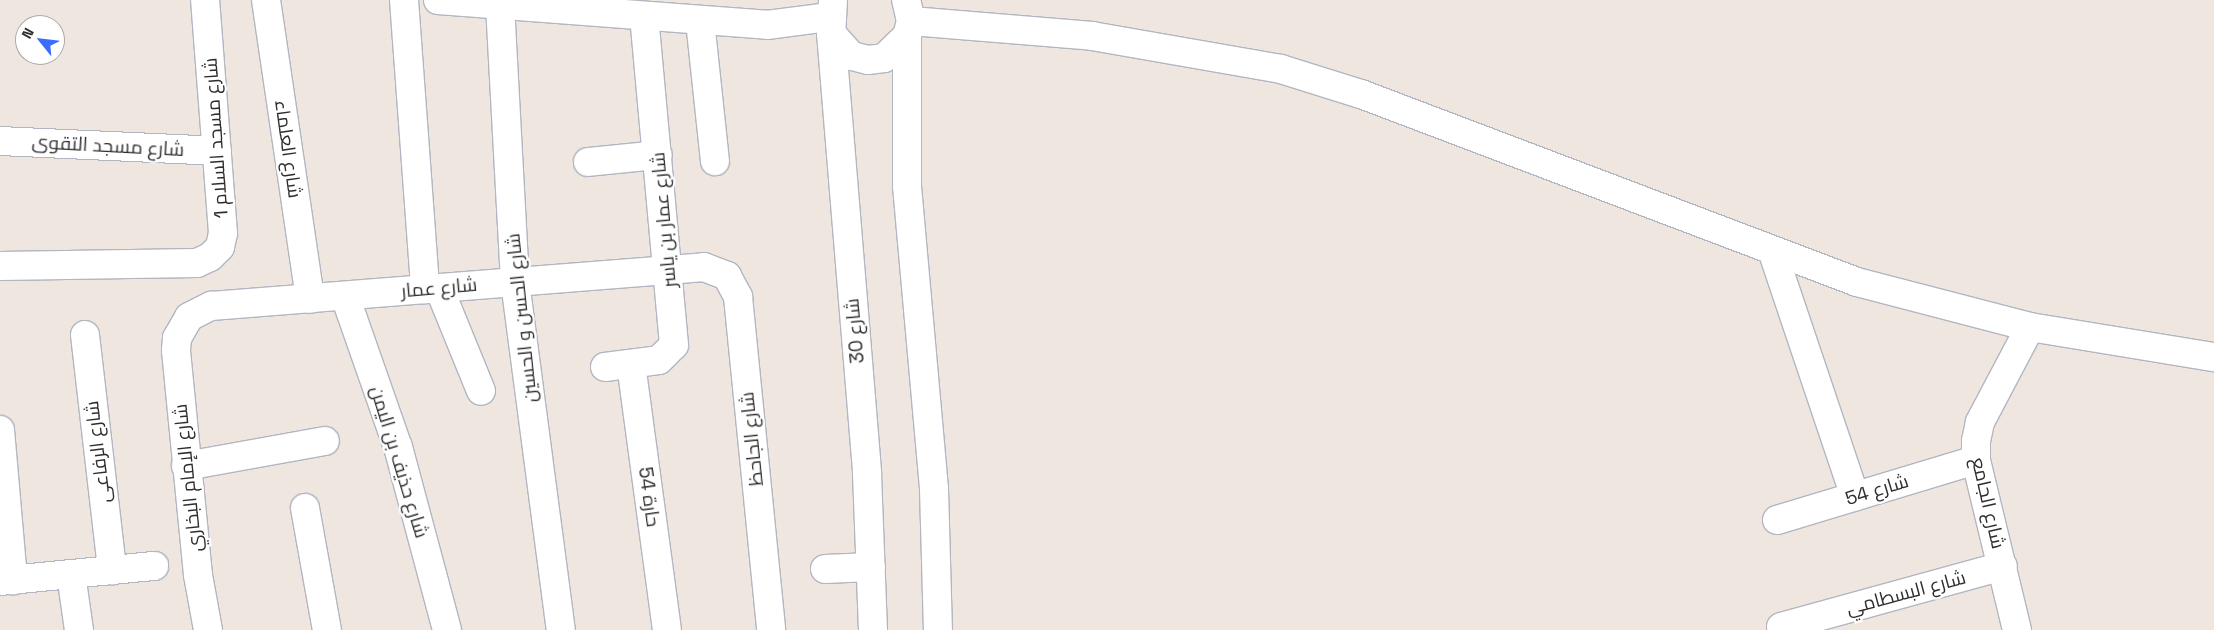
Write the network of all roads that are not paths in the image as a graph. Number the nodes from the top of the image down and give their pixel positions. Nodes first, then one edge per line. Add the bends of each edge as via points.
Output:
1 (205, 0) edge
2 (266, 0) edge
3 (404, 0) edge
4 (438, 0) edge
5 (500, 5) junction
6 (832, 10) edge
7 (644, 18) junction
8 (908, 19) edge
9 (700, 21) junction
10 (0, 141) edge
11 (217, 151) junction
12 (658, 155) junction
13 (715, 161) dead end
14 (588, 162) dead end
15 (1773, 253) junction
16 (0, 266) edge
17 (704, 267) joint
18 (668, 270) junction
19 (515, 282) junction
20 (432, 289) junction
21 (346, 296) junction
22 (310, 299) junction
23 (182, 326) joint
24 (2030, 327) junction
25 (85, 334) dead end
26 (2214, 357) edge
27 (618, 365) joint
28 (481, 391) dead end
29 (0, 430) edge
30 (325, 442) dead end
31 (1976, 460) junction
32 (186, 466) junction
33 (1855, 496) junction
34 (305, 508) dead end
35 (1777, 520) dead end
36 (154, 566) dead end
37 (2003, 566) junction
38 (871, 567) junction
39 (825, 569) dead end
40 (112, 570) junction
41 (71, 574) junction
42 (7, 580) edge
43 (1781, 627) dead end
44 (79, 630) edge
45 (208, 630) edge
46 (327, 630) edge
47 (447, 630) edge
48 (561, 630) edge
49 (667, 630) edge
50 (771, 630) edge
51 (873, 630) edge
52 (938, 630) edge
53 (2017, 630) edge

1 - 11 street, شارع مسجد السلام 1
2 - 22 street, شارع العلماء
3 - 20 street
4 - 5 street
5 - 7 street
5 - 19 street, شارع الحسن و الحسين
6 - 8 street via 852,56 868,60 884,58
6 - 9 street via 767,25
6 - 38 street, شارع 30 via 868,474
7 - 9 street
7 - 12 street, شارع عمار بن ياسر
8 - 15 street via 1101,37 1280,69 1361,94
8 - 52 street via 907,186 934,489
9 - 13 street
10 - 11 street, شارع مسجد التقوى
11 - 16 street, شارع مسجد السلام 1 via 223,233 210,257 197,263
12 - 14 street
12 - 18 street, شارع عمار بن ياسر
15 - 24 street via 1866,284
15 - 33 street
17 - 18 street, شارع عمار
17 - 50 street, شارع الجاحظ via 727,276 738,298
18 - 19 street, شارع عمار
18 - 27 street, شارع عمار بن ياسر via 675,338 672,352 660,360
19 - 20 street, شارع عمار
19 - 48 street, شارع الحسن و الحسين
20 - 21 street, شارع عمار
20 - 28 street
21 - 22 street, شارع عمار
21 - 47 street, شارع حذيف بن اليمن via 398,447
22 - 23 street, شارع عمار via 211,306 199,310
23 - 32 street, شارع الإمام البخاري via 176,350
24 - 26 street
24 - 31 street, شارع الجامع via 1980,422
25 - 40 street, شارع الرفاعى
27 - 49 street, حارة 54
29 - 42 street
30 - 32 street
31 - 33 street, شارع 54
31 - 37 street, شارع الجامع
32 - 45 street, شارع الإمام البخاري
33 - 35 street, شارع 54
34 - 46 street
36 - 40 street
37 - 43 street, شارع البسطامي
37 - 53 street, شارع الجامع
38 - 39 street
38 - 51 street, شارع 30
40 - 41 street
41 - 42 street
41 - 44 street

